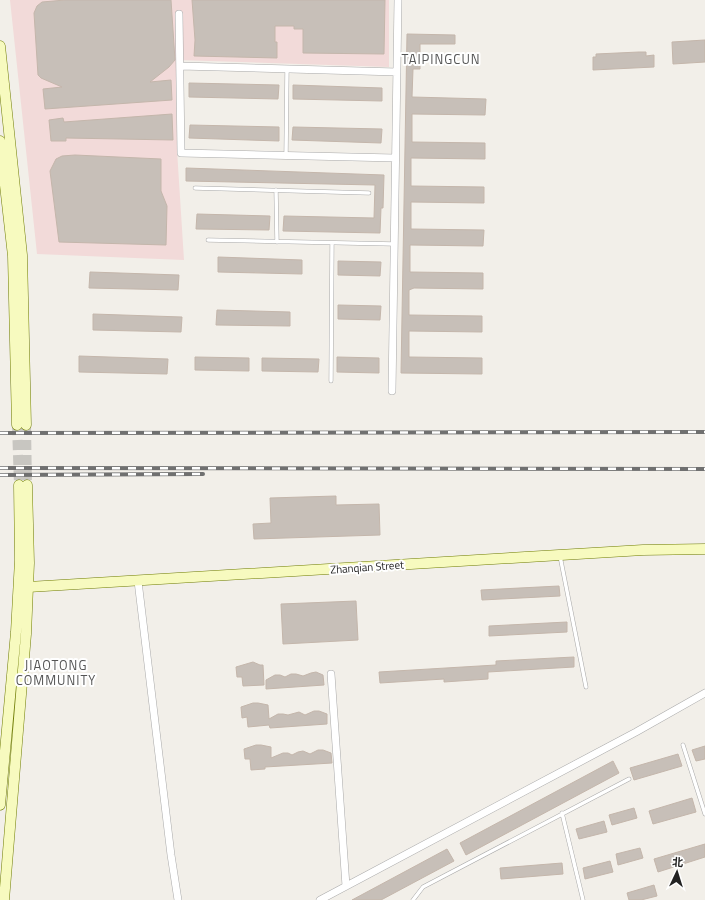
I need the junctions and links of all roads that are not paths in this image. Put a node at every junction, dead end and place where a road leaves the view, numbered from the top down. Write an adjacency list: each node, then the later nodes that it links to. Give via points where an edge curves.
1 (398, 0): 6 (street)
2 (179, 14): 4 (street)
3 (0, 46): 9 (main road, via 22,255 22,425 13,256)
4 (180, 66): 5 (street); 8 (street, via 181,153)
5 (287, 69): 6 (street); 8 (lane)
6 (397, 72): 10 (street)
7 (0, 141): 9 (main road)
8 (286, 156): 10 (street)
9 (1, 158)
10 (395, 158): 17 (street)
11 (195, 188): 12 (lane)
12 (276, 190): 13 (lane); 15 (lane)
13 (369, 193)
14 (208, 240): 15 (lane)
15 (277, 242): 16 (lane)
16 (332, 242): 17 (lane); 18 (lane)
17 (394, 244): 19 (street)
18 (331, 381)
19 (392, 391)
20 (705, 549): 21 (main road, Zhanqian Street)
21 (559, 555): 22 (main road, Zhanqian Street); 25 (lane)
22 (138, 581): 23 (main road, Zhanqian Street); 35 (street)
23 (28, 587): 28 (main road, via 30,563 23,485 16,632); 34 (main road)
24 (331, 674): 33 (street)
25 (586, 687)
26 (705, 693): 33 (street)
27 (683, 745): 32 (lane)
28 (3, 749): 30 (main road)
29 (629, 779): 31 (lane)
30 (0, 805)
31 (562, 814): 37 (lane, via 423,887); 38 (lane)
32 (705, 814)
33 (346, 886): 36 (street)
34 (4, 900)
35 (178, 900)
36 (320, 900)
37 (413, 900)
38 (583, 900)

